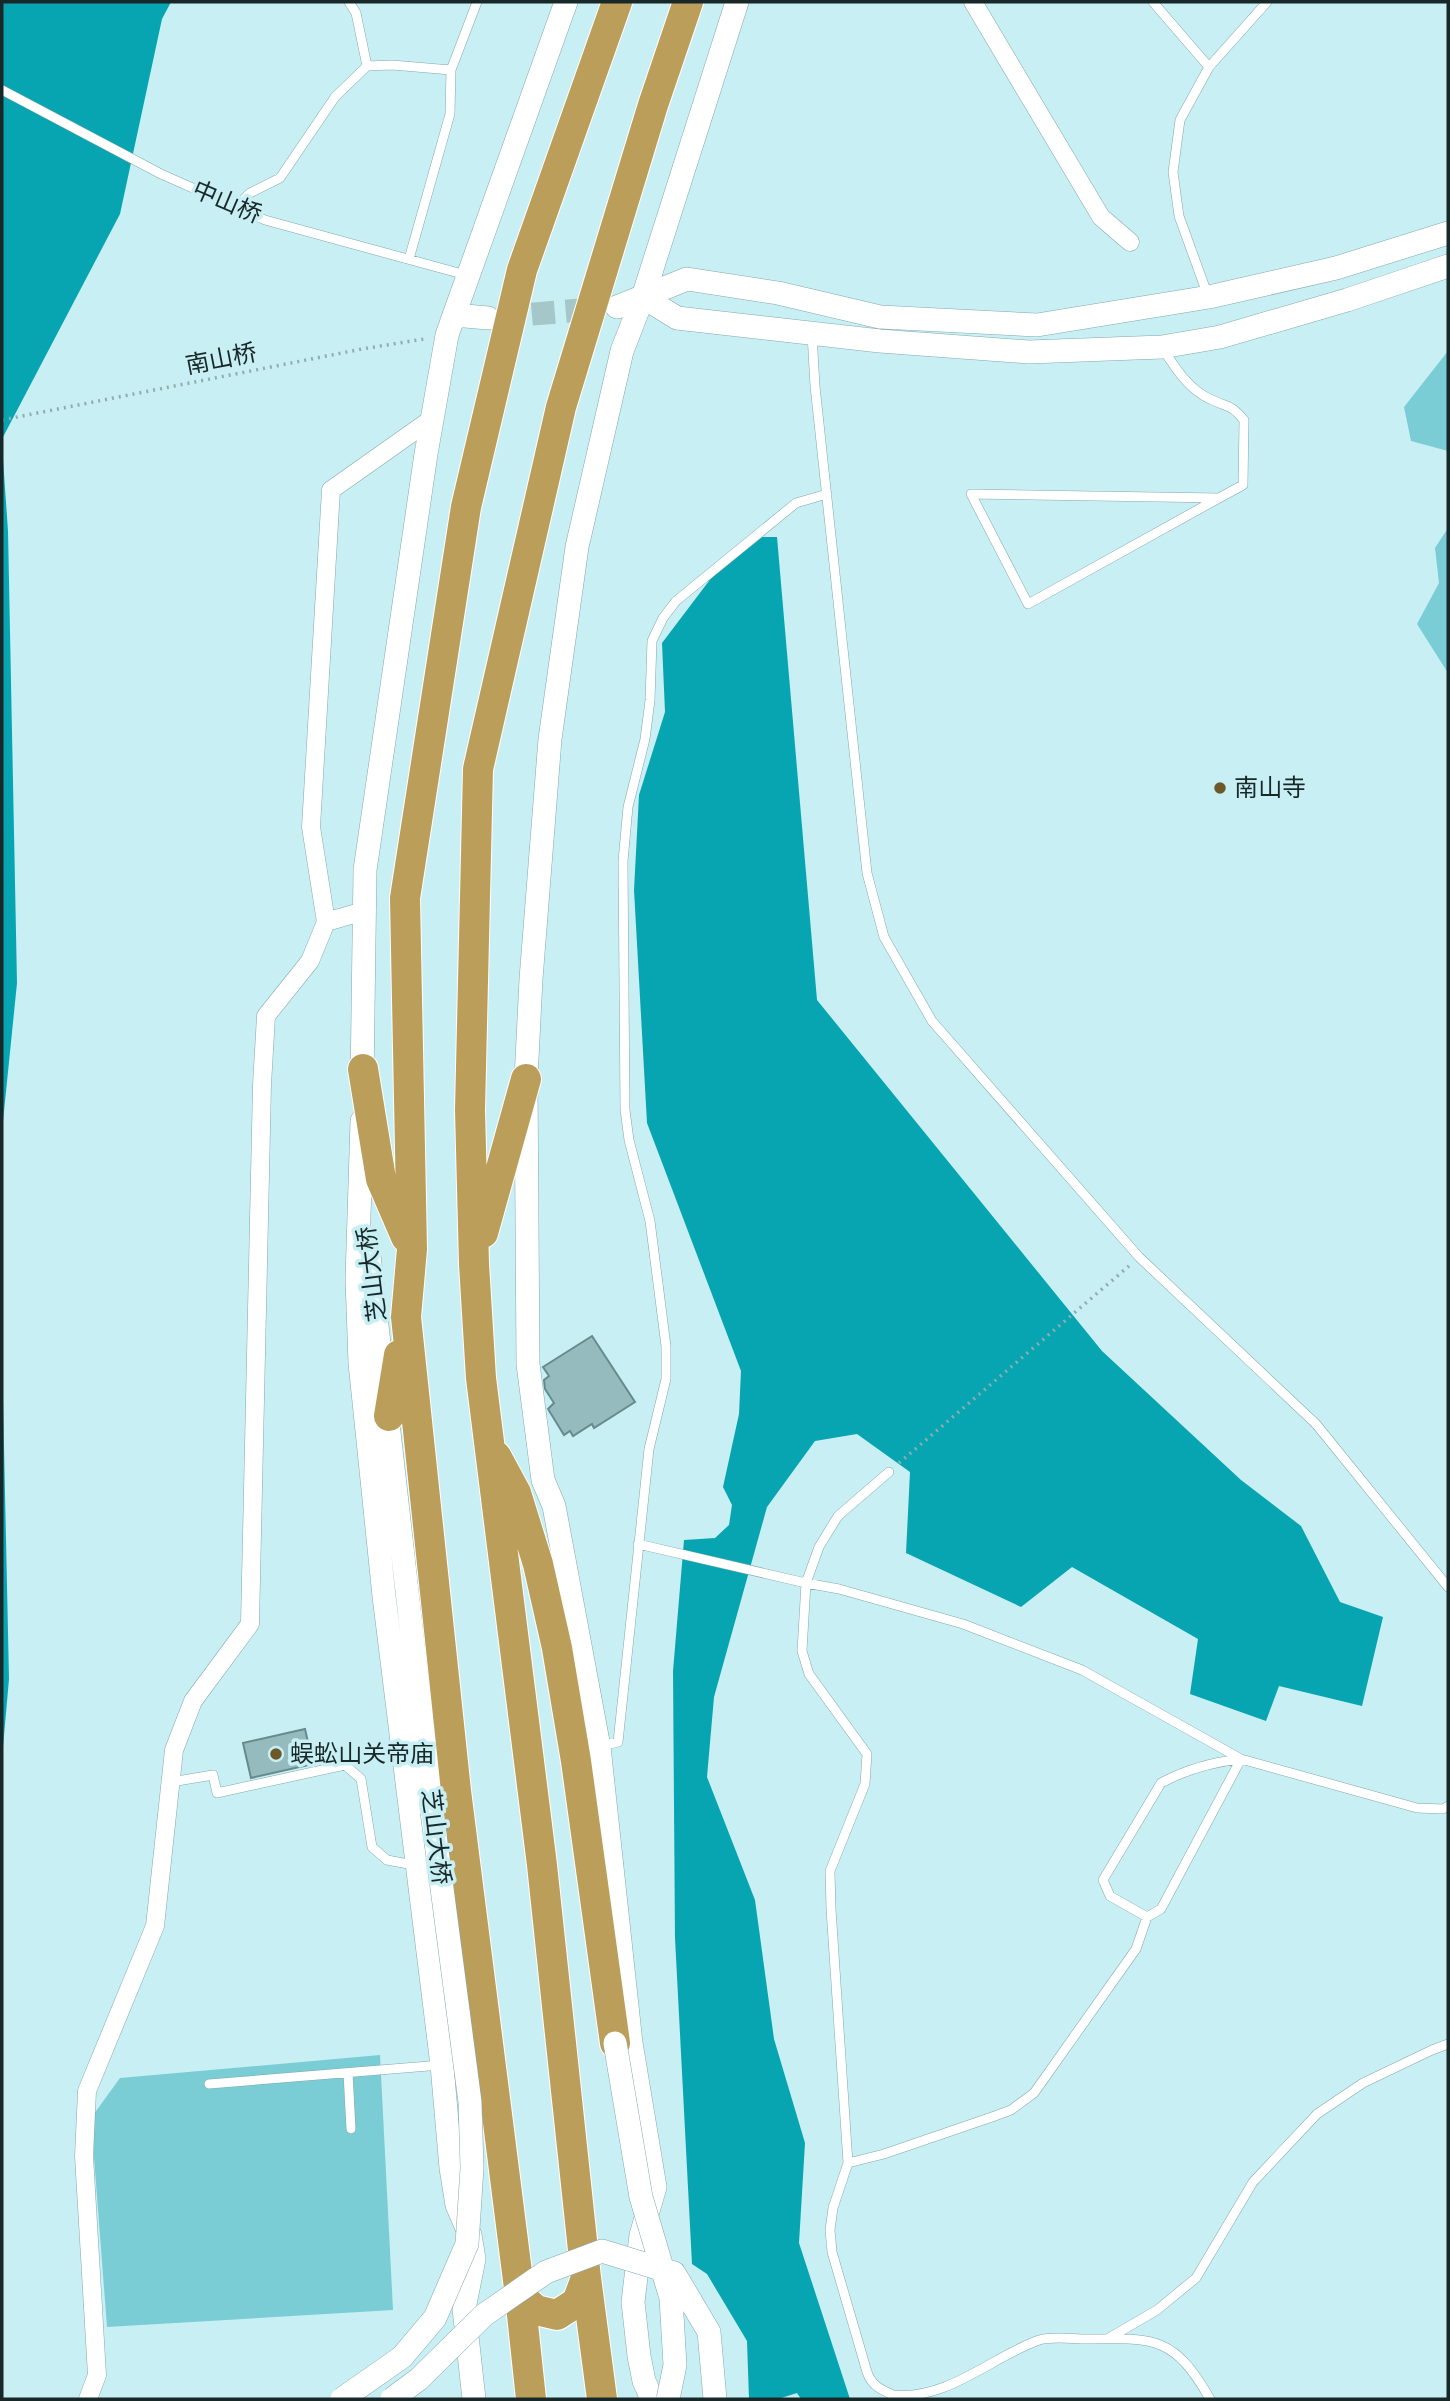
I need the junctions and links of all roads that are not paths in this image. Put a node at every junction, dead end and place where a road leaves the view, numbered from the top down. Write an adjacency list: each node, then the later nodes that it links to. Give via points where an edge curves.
1 (349, 2): 10 (lane, via 356,13)
2 (477, 2): 12 (lane)
3 (566, 2): 19 (street)
4 (617, 2): 35 (highway, via 522,270 466,506 405,898)
5 (688, 2): 36 (highway, via 561,407 478,769 470,1110)
6 (737, 2): 20 (street)
7 (973, 2): 16 (street, via 1101,217)
8 (1153, 2): 11 (lane)
9 (1267, 2): 11 (lane)
10 (367, 66): 12 (lane); 14 (lane, via 335,97 280,178 250,193)
11 (1209, 67): 21 (lane, via 1180,120 1173,172 1179,216)
12 (451, 70): 17 (lane, via 450,114)
13 (2, 90): 14 (lane, 中山桥, via 161,174)
14 (236, 207): 17 (lane, 中山桥)
15 (1448, 233): 21 (street, via 1336,268)
16 (1130, 242)
17 (409, 260): 19 (lane, 中山桥)
18 (1448, 266): 26 (street, via 1220,337)
19 (467, 275): 24 (street)
20 (643, 297): 21 (street, via 687,279 778,293 880,317 1037,325); 22 (street); 25 (street, via 677,318); 33 (street, via 622,351 578,547 550,739)
21 (1209, 297)
22 (617, 307)
23 (488, 318): 24 (street)
24 (450, 325): 27 (street)
25 (812, 332): 26 (street, via 1028,352); 28 (lane)
26 (1162, 347): 29 (lane, via 1183,379 1211,400 1232,406 1244,419 1243,485)
27 (433, 418): 30 (street, via 365,870); 31 (street, via 331,490 311,827)
28 (827, 494): 41 (lane, via 796,503 676,601 652,641 645,739 628,807 623,861 625,1110 650,1220 666,1346 666,1379 649,1449); 43 (lane, via 867,873 884,937 932,1021 1139,1257 1316,1424)
29 (1219, 498): 29 (lane, via 1028,604 971,494 985,495)
30 (364, 911): 31 (street); 32 (street)
31 (326, 922): 46 (street, via 310,961 265,1016 250,1625 193,1701 174,1750)
32 (363, 1069): 34 (street); 35 (highway, via 381,1179)
33 (526, 1079): 36 (highway); 44 (street, via 530,1376 544,1480 554,1506)
34 (361, 1186): 38 (street, 芝山大桥); 48 (street, via 360,1363)
35 (412, 1249): 37 (highway)
36 (474, 1264): 39 (highway)
37 (406, 1317): 38 (highway); 58 (highway, via 456,1791)
38 (389, 1416): 61 (street, 芝山大桥, bridge, via 432,1812 470,2102 472,2168 467,2244 435,2318 402,2357)
39 (489, 1443): 50 (highway, via 516,1493 558,1648); 57 (highway, via 542,1866)
40 (889, 1472): 42 (lane, via 838,1516 819,1547)
41 (638, 1544): 42 (lane); 44 (lane, via 618,1742)
42 (806, 1583): 45 (lane, via 839,1588 963,1624 1082,1670); 56 (lane, via 802,1651 809,1674 867,1754 865,1784 830,1871)
43 (1448, 1587)
44 (599, 1747): 66 (street, via 631,2043 655,2187 641,2235 633,2302 641,2368)
45 (1241, 1759): 47 (lane, via 1417,1808); 49 (lane, via 1161,1909); 49 (lane, via 1214,1761 1161,1783 1122,1848 1103,1880 1110,1896)
46 (171, 1782): 48 (lane, via 213,1775 217,1794 345,1765 361,1779 372,1847 387,1860); 60 (street, via 155,1926 87,2091 84,2156 97,2375)
47 (1448, 1806)
48 (418, 1866): 52 (street)
49 (1147, 1917): 56 (lane, via 1136,1949 1034,2093 1011,2110)
50 (615, 2043): 67 (street, bridge, via 641,2197 671,2298 676,2365)
51 (1448, 2044): 59 (lane, via 1363,2083 1317,2114 1253,2182 1196,2278 1157,2311)
52 (442, 2065): 53 (lane); 63 (street, via 457,2205 474,2259 464,2309)
53 (348, 2073): 54 (lane); 55 (lane)
54 (209, 2084)
55 (351, 2129)
56 (848, 2163): 59 (lane, via 833,2208 832,2252 871,2383 900,2397 923,2398 962,2386 1042,2339)
57 (586, 2278): 58 (highway, via 577,2302 557,2315 536,2310); 65 (highway)
58 (520, 2296): 64 (highway)
59 (1109, 2338): 69 (lane, via 1153,2340 1176,2353)
60 (88, 2399)
61 (342, 2399)
62 (392, 2399): 68 (street, bridge, via 495,2308 546,2272 602,2251 674,2273 709,2332)
63 (474, 2399)
64 (531, 2399)
65 (601, 2399)
66 (652, 2399)
67 (668, 2399)
68 (715, 2399)
69 (1210, 2399)

